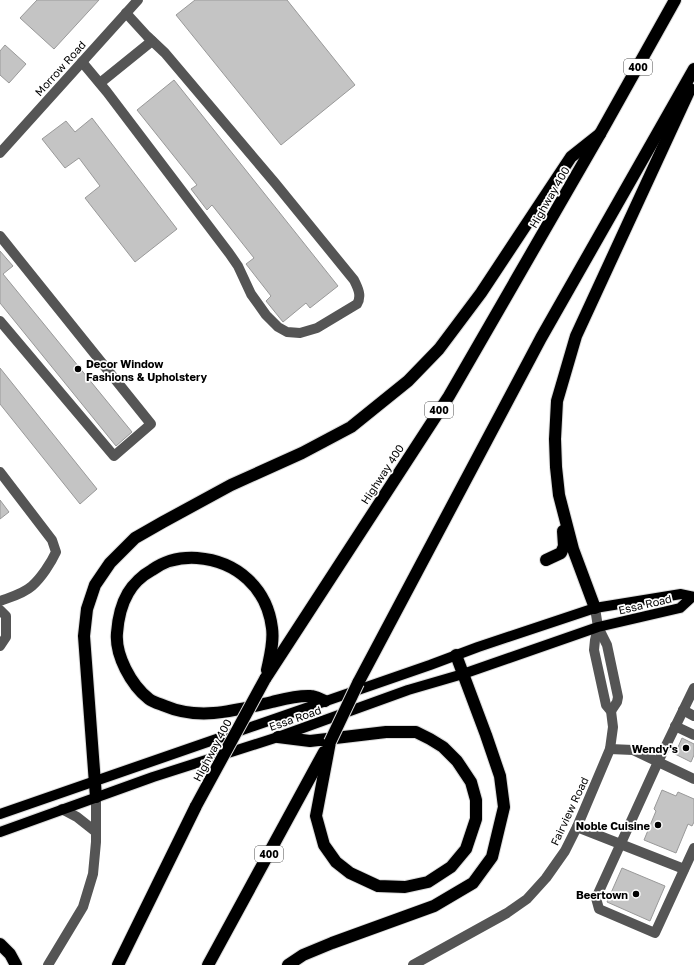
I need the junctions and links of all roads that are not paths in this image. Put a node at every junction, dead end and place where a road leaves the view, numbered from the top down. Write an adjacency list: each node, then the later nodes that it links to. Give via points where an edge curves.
1 (138, 0): 3 (street, Morrow Road)
2 (675, 0): 9 (highway, Highway 400 / 400)
3 (126, 13): 4 (street); 5 (street, Morrow Road)
4 (152, 41): 8 (street); 8 (street, via 175,64 354,280 360,300 357,304 317,328 300,333 286,332 278,327 251,294 229,253)
5 (82, 62): 8 (street); 10 (street, Morrow Road)
6 (694, 69): 32 (highway, 400, bridge, via 542,338 358,683)
7 (694, 80): 14 (highway, via 576,336 557,401 555,439)
8 (100, 83)
9 (600, 134): 24 (highway, Highway 400 / 400, via 449,396); 36 (highway, via 571,157 481,293 439,349 408,381 351,427 302,453 231,485 163,522 135,538 110,563 95,585 87,609 84,636)
10 (0, 153)
11 (0, 236): 12 (street, via 151,424 114,456)
12 (0, 322)
13 (0, 472): 17 (street, via 52,540 56,552 52,562 32,586)
14 (559, 495): 15 (highway, via 557,510 564,534 564,546 561,553); 18 (highway, via 574,549)
15 (546, 560)
16 (693, 597): 18 (main road, Essa Road, via 681,594); 20 (main road, Essa Road, via 680,608)
17 (0, 601)
18 (595, 608): 20 (street); 22 (main road, Essa Road)
19 (0, 610): 21 (street, via 6,616 6,637)
20 (598, 627): 23 (main road, Essa Road); 33 (street, Fairview Road, via 594,650 606,705 611,711 613,727)
21 (0, 646)
22 (456, 656): 23 (highway); 26 (main road, Essa Road)
23 (463, 674): 31 (main road, Essa Road, via 408,690); 51 (highway, via 500,776 504,807 492,857 472,883 434,906 332,943 303,955)
24 (265, 679): 26 (highway, via 273,629 269,611 260,592 231,566 212,559 173,559 144,575 128,592 118,617 116,642 131,680 149,699 178,711 211,714 298,696 312,696); 49 (highway, Highway 400 / 400, bridge, via 196,806)
25 (694, 688): 27 (street)
26 (325, 701): 36 (main road, Essa Road)
27 (683, 710): 28 (street); 29 (street)
28 (694, 716)
29 (675, 726): 30 (street); 34 (street)
30 (694, 735)
31 (278, 736): 32 (highway, via 310,741 386,732 416,732 443,746 471,782 476,800 476,819 466,849 451,867 428,882 405,887 378,886 350,873 336,862 324,846 316,816); 37 (main road, Essa Road)
32 (330, 742): 50 (highway, 400)
33 (610, 749): 34 (street, via 633,750); 40 (street, Fairview Road)
34 (658, 762): 35 (street); 43 (street)
35 (694, 779)
36 (95, 782): 37 (highway); 39 (main road, Essa Road)
37 (96, 797): 38 (main road, Essa Road); 42 (street)
38 (62, 809): 41 (main road, Essa Road); 42 (street)
39 (0, 814)
40 (577, 827): 43 (street); 52 (street, Fairview Road, via 565,851 527,899 507,913)
41 (0, 832)
42 (96, 832): 48 (street, via 93,874 83,908)
43 (620, 843): 45 (street); 45 (street, via 596,898 599,909 648,930 655,932)
44 (694, 848): 45 (street)
45 (684, 870)
46 (0, 944): 47 (highway)
47 (16, 965)
48 (48, 965)
49 (118, 965)
50 (208, 965)
51 (288, 965)
52 (413, 965)

